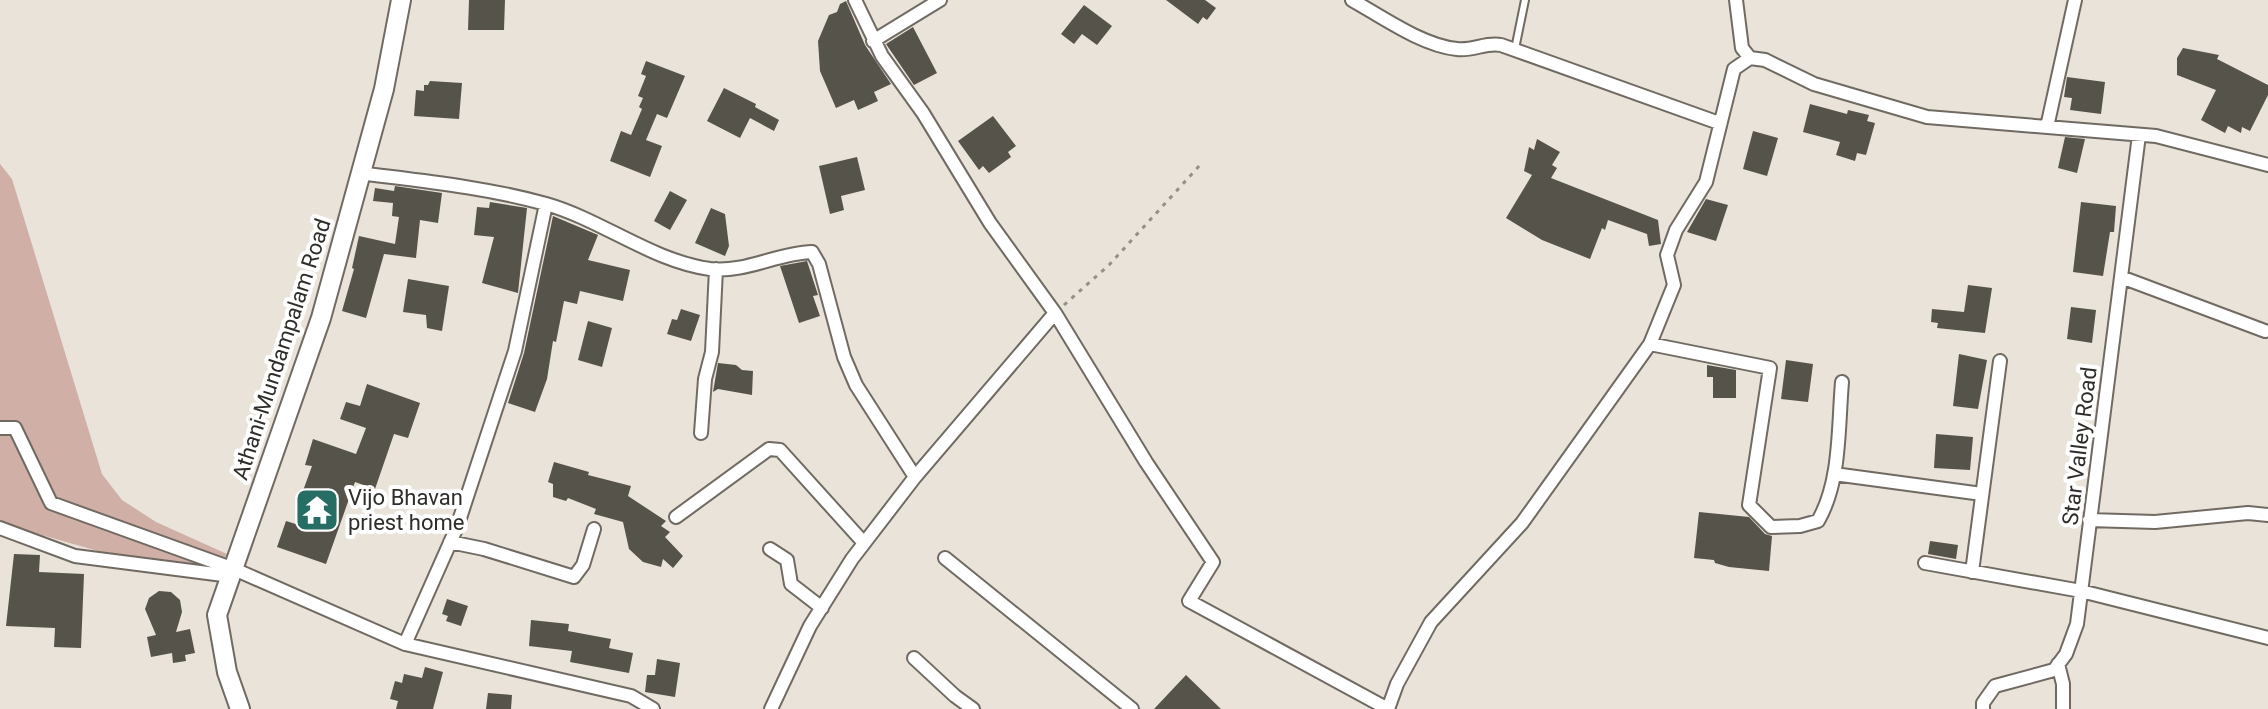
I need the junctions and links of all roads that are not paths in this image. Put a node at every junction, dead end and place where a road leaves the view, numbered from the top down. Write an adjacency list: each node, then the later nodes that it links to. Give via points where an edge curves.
1 (401, 0): 15 (street, Athani-Mundampalam Road, via 384,89)
2 (855, 0): 8 (street)
3 (940, 0): 8 (street)
4 (1352, 0): 9 (street, via 1443,46 1459,50 1490,43)
5 (1525, 0): 9 (lane)
6 (1736, 0): 10 (street, via 1742,48)
7 (2075, 0): 12 (street)
8 (873, 41): 19 (street)
9 (1515, 49): 11 (street)
10 (1750, 58): 11 (street, via 1734,69); 12 (street, via 1814,84 1927,117)
11 (1719, 123): 21 (street, via 1706,182 1667,255 1674,285)
12 (2047, 127): 13 (street)
13 (2139, 135): 14 (street); 18 (street, Star Valley Road)
14 (2268, 165)
15 (359, 173): 16 (street); 39 (street, Athani-Mundampalam Road, via 321,318)
16 (546, 204): 17 (street, via 669,258); 34 (street, via 515,351)
17 (716, 269): 25 (street); 27 (street, via 812,252 856,385)
18 (2121, 277): 20 (street); 31 (street, Star Valley Road)
19 (1055, 313): 27 (street); 54 (street, via 1213,562 1189,601)
20 (2265, 331)
21 (1650, 344): 26 (street, via 1770,368 1749,505 1771,527 1818,521); 54 (street, via 1522,523 1431,622)
22 (2000, 361): 28 (street)
23 (1842, 382): 26 (street)
24 (0, 428): 39 (street, via 15,428 51,503)
25 (701, 433)
26 (1834, 474): 28 (street)
27 (915, 477): 35 (street)
28 (1982, 494): 40 (street)
29 (2268, 515): 31 (street)
30 (676, 517): 35 (street, via 769,449 780,450)
31 (2089, 520): 41 (street, Star Valley Road)
32 (0, 528): 39 (street, via 75,556)
33 (594, 529): 34 (street, via 574,577)
34 (450, 542): 44 (street)
35 (864, 543): 42 (street)
36 (770, 549): 42 (street, via 787,560 791,584)
37 (945, 558): 48 (street)
38 (1925, 563): 40 (street)
39 (232, 572): 44 (street); 49 (street, Athani-Mundampalam Road, via 217,615)
40 (1972, 572): 41 (street)
41 (2081, 591): 43 (street); 46 (street, Star Valley Road, via 2077,624)
42 (822, 608): 47 (street)
43 (2268, 638)
44 (405, 644): 50 (street, via 631,696)
45 (914, 658): 52 (street)
46 (2058, 664): 55 (street, via 2054,670 1995,686); 56 (street)
47 (773, 705): 51 (street)
48 (1116, 705): 53 (street)
49 (240, 709)
50 (653, 709)
51 (787, 709)
52 (973, 709)
53 (1132, 709)
54 (1388, 709)
55 (1983, 709)
56 (2063, 709)

